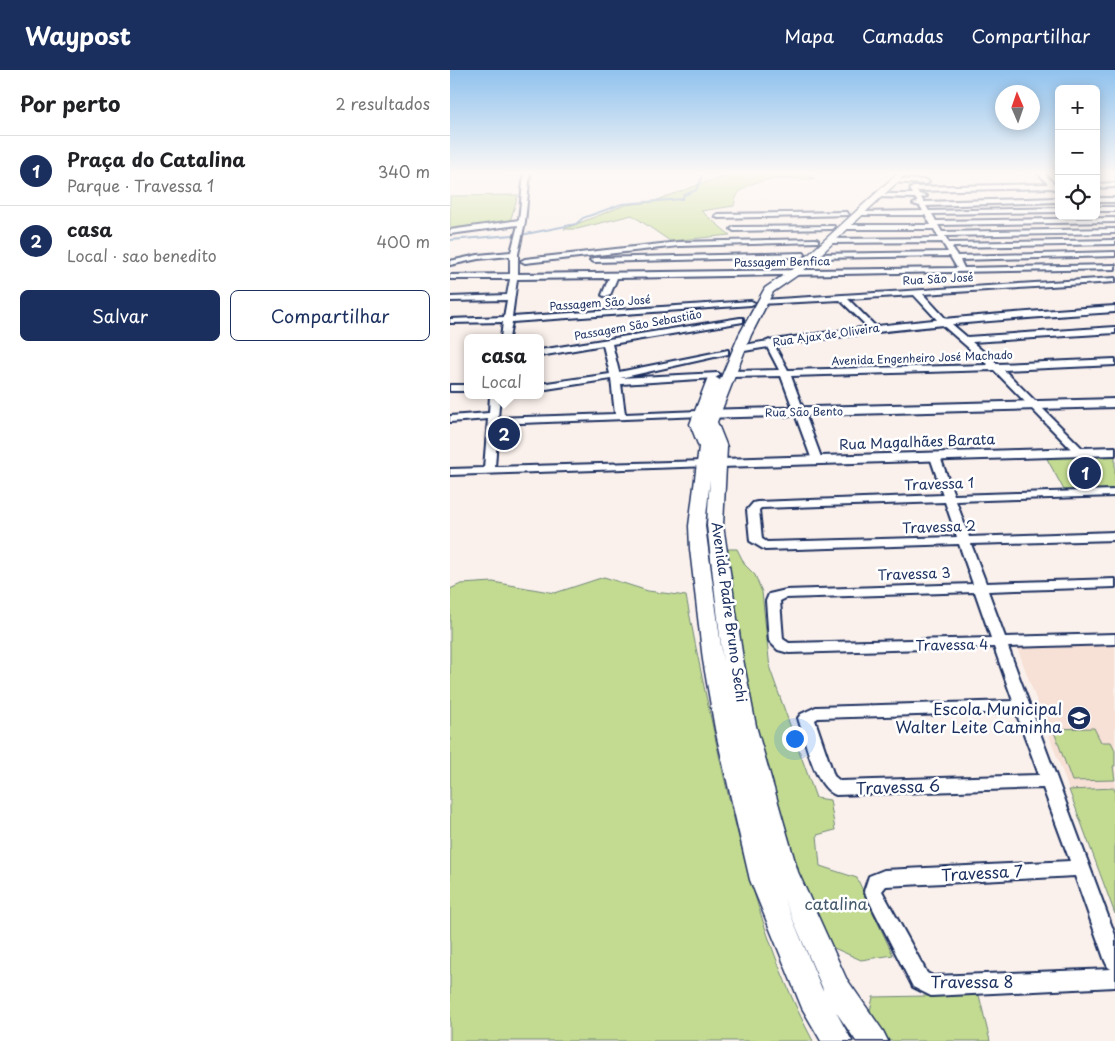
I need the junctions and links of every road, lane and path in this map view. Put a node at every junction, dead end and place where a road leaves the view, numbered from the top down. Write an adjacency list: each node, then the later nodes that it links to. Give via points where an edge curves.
1 (522, 218): 9 (street)
2 (846, 218): 11 (main road)
3 (850, 218): 12 (main road)
4 (931, 218): 10 (street)
5 (1055, 219): 10 (street)
6 (1100, 219): 8 (street)
7 (1087, 220): 14 (street)
8 (1115, 220)
9 (522, 222): 16 (street); 27 (street)
10 (935, 225): 12 (street); 17 (street)
11 (832, 227): 13 (street); 18 (main road)
12 (845, 227): 19 (main road)
13 (734, 229)
14 (1098, 231): 15 (street); 17 (street); 20 (street)
15 (1115, 231)
16 (450, 232)
17 (944, 240): 19 (street); 20 (street); 26 (street)
18 (816, 241): 21 (street); 24 (main road)
19 (828, 241): 25 (main road)
20 (1112, 242): 22 (street)
21 (652, 246): 28 (street); 29 (street)
22 (1115, 248)
23 (1115, 254): 26 (street)
24 (800, 255): 28 (street); 34 (main road)
25 (814, 256): 26 (street); 33 (main road)
26 (952, 256): 32 (street)
27 (514, 258): 29 (street); 30 (street, via 478,257); 37 (street)
28 (650, 259): 29 (street); 36 (street)
29 (525, 261)
30 (450, 263)
31 (1113, 268): 32 (street, Passagem Benfica)
32 (962, 270): 33 (street, Passagem Benfica)
33 (794, 273): 34 (street, Passagem Benfica); 45 (main road, via 776,283)
34 (780, 274): 36 (street, Passagem Benfica); 45 (main road, via 760,288)
35 (614, 275): 36 (street, Passagem Benfica); 37 (street, Passagem Benfica); 41 (street)
36 (648, 275)
37 (514, 276): 38 (street, Passagem Benfica); 42 (street)
38 (450, 277)
39 (1115, 280): 40 (street, Rua São José)
40 (916, 292): 43 (street, Rua São José); 50 (street)
41 (606, 294)
42 (511, 297): 44 (street); 47 (street)
43 (842, 297): 45 (street, Rua São José); 51 (street)
44 (450, 299)
45 (756, 303): 47 (street, Passagem São José); 48 (main road); 57 (main road)
46 (1115, 309): 50 (street, Rua Ajax de Oliveira)
47 (509, 320): 49 (street, Passagem São José); 53 (street)
48 (740, 320): 55 (street, Passagem São Sebastião); 57 (main road)
49 (450, 321)
50 (943, 321): 51 (street, Rua Ajax de Oliveira); 54 (street)
51 (872, 328): 56 (street, Rua Ajax de Oliveira)
52 (1115, 330): 54 (street)
53 (506, 334)
54 (964, 340): 60 (street)
55 (607, 343): 58 (street, Passagem São Sebastião); 63 (street)
56 (769, 343): 57 (street, Rua Ajax de Oliveira); 61 (street)
57 (731, 345): 62 (main road); 63 (street, Rua Ajax de Oliveira)
58 (544, 352)
59 (1115, 362): 60 (street, Avenida Engenheiro José Machado)
60 (997, 368): 61 (street, Avenida Engenheiro José Machado); 69 (street)
61 (785, 373): 62 (street, Avenida Engenheiro José Machado); 70 (street)
62 (722, 374): 63 (street, Avenida Engenheiro José Machado); 71 (main road)
63 (615, 379): 64 (street, Rua Ajax de Oliveira); 72 (street)
64 (544, 387)
65 (450, 388): 66 (street)
66 (464, 388)
67 (495, 399): 74 (street)
68 (1115, 403): 69 (street, Rua São Bento)
69 (1035, 405): 70 (street, Rua São Bento); 75 (street)
70 (798, 412): 71 (street, Rua São Bento); 78 (street)
71 (706, 414): 72 (street, Rua São Bento); 79 (main road, Avenida Padre Bruno Sechi, via 719,440)
72 (620, 417): 74 (street, Rua São Bento)
73 (450, 419): 74 (street, Rua São Bento)
74 (494, 419): 80 (street)
75 (1080, 452): 76 (street, Rua Magalhães Barata); 77 (street, Rua Magalhães Barata)
76 (1115, 452)
77 (936, 457): 78 (street, Rua Magalhães Barata); 83 (street)
78 (817, 460): 79 (street, Rua Magalhães Barata)
79 (713, 463): 80 (street); 98 (main road, Avenida Padre Bruno Sechi, via 697,526 713,660 726,729 763,880 812,998); 99 (main road, Avenida Padre Bruno Sechi, via 715,525 733,659 745,726 784,872 836,987)
80 (489, 471): 81 (street)
81 (450, 472)
82 (1115, 493): 83 (street, Travessa 1)
83 (948, 498): 85 (street); 86 (street, Travessa 1, via 754,506 756,541)
84 (1115, 536): 85 (street, Travessa 2)
85 (963, 541): 86 (street, Travessa 2); 88 (street)
86 (765, 546)
87 (1115, 583): 88 (street, Travessa 3)
88 (980, 588): 90 (street); 91 (street, Travessa 3, via 779,595 772,601 776,641)
89 (1115, 639): 90 (street, Travessa 4)
90 (1000, 644): 91 (street, Travessa 4); 92 (street)
91 (788, 648)
92 (1022, 706): 93 (street); 93 (street, Travessa 6, via 816,713 806,718 828,779 836,788)
93 (1049, 781): 94 (street)
94 (1080, 868): 95 (street, Travessa 7); 96 (street)
95 (884, 878): 97 (street, Travessa 8, via 875,882 873,891 924,984)
96 (1115, 961)
97 (1115, 978)
98 (837, 1041)
99 (873, 1041)

